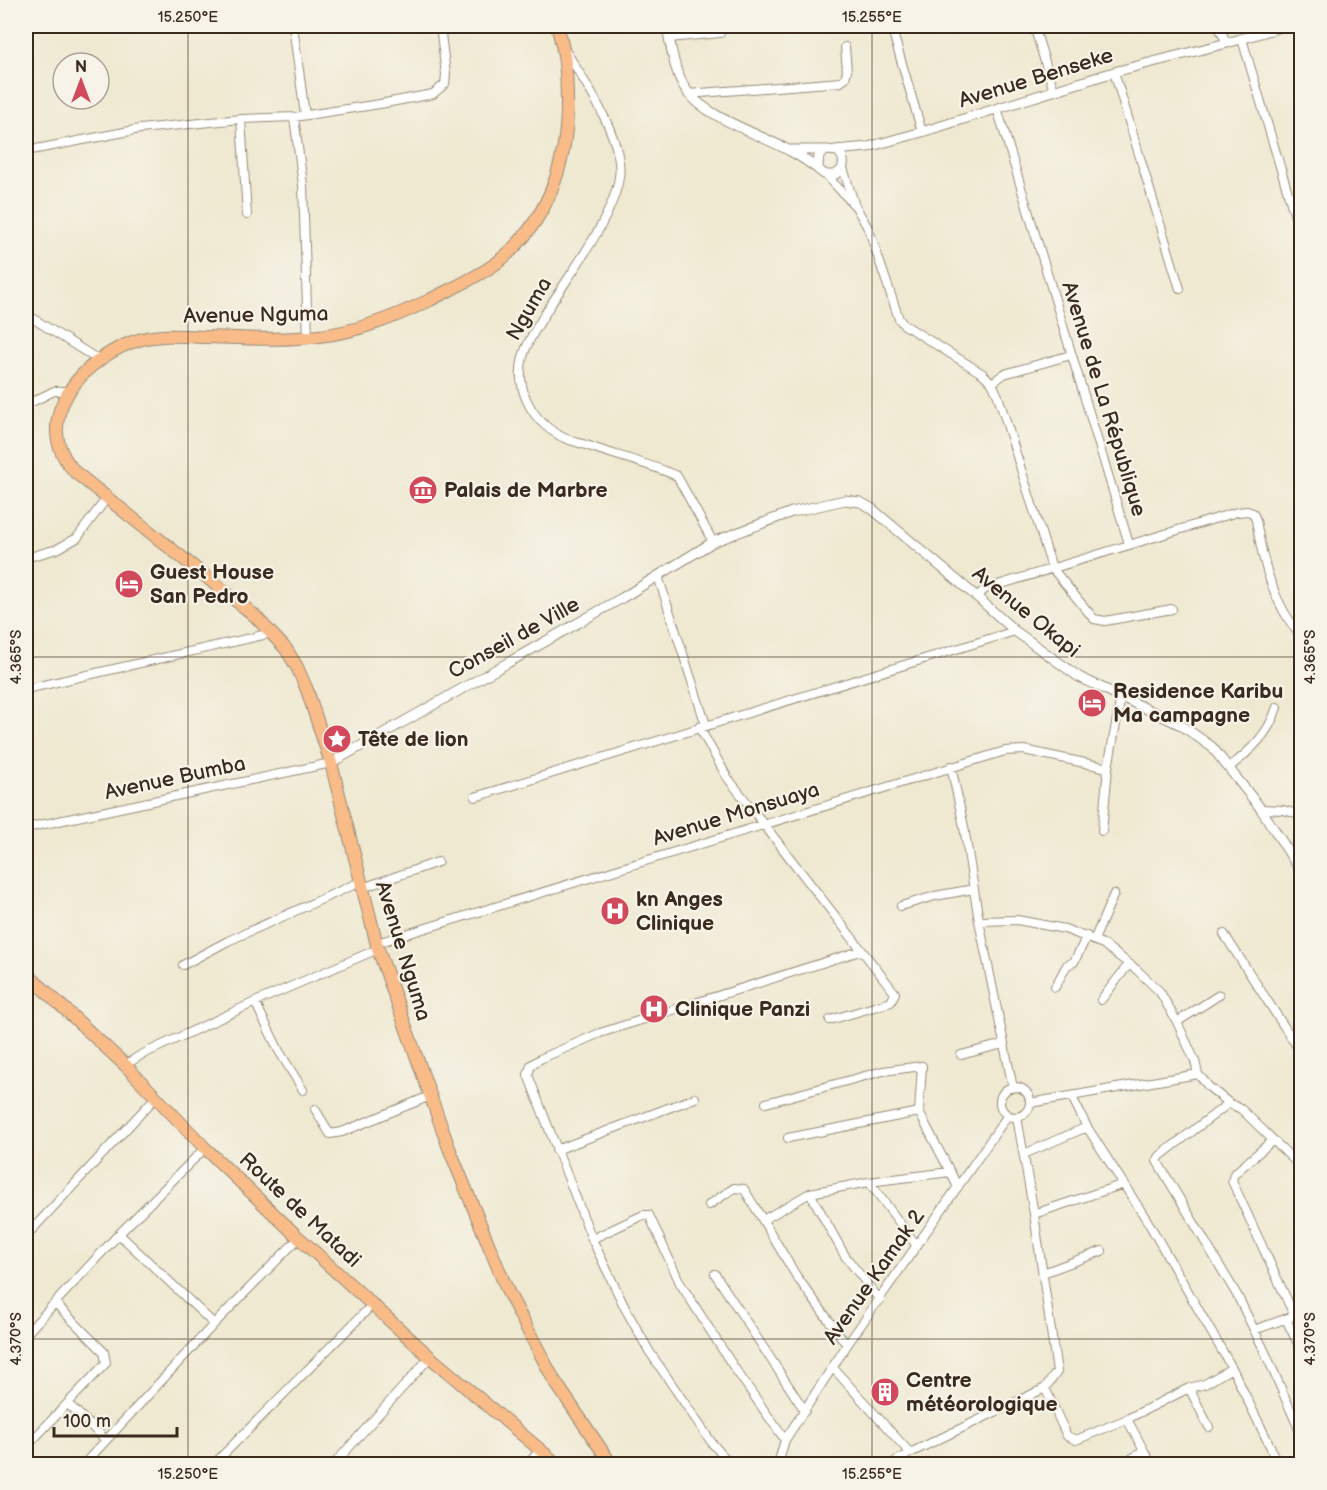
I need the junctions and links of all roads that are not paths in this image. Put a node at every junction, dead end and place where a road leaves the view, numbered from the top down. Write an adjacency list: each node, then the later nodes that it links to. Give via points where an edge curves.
1 (293, 26): 21 (street)
2 (440, 26): 21 (street, via 446,74 445,84 434,94)
3 (557, 26): 16 (main road, Avenue Nguma)
4 (667, 26): 12 (street)
5 (818, 26): 6 (street)
6 (834, 26)
7 (891, 26): 24 (street)
8 (1034, 26): 18 (street)
9 (1218, 26): 14 (street)
10 (1284, 26): 13 (street, Avenue Benseke)
11 (720, 33): 12 (street)
12 (669, 38): 19 (street, via 678,74)
13 (1242, 39): 14 (street, Avenue Benseke); 34 (street)
14 (1227, 43): 17 (street, Avenue Benseke)
15 (845, 47): 19 (street, via 847,71 841,82)
16 (565, 48): 37 (main road, Avenue Nguma, via 565,148 546,204 518,243 471,278 398,315 352,330); 44 (street, Nguma, via 597,102 618,158 620,176 603,221 523,356 525,399 540,421 558,435 676,476)
17 (1114, 72): 18 (street, Avenue Benseke); 35 (street)
18 (1054, 91): 20 (street, Avenue Benseke)
19 (688, 94): 26 (street, via 708,109)
20 (998, 108): 24 (street, Avenue Benseke); 38 (street, Avenue de La République)
21 (305, 115): 22 (street)
22 (294, 117): 23 (street); 37 (street, via 303,185)
23 (241, 119): 28 (street, via 140,129); 33 (street)
24 (922, 132): 25 (street, Avenue Benseke)
25 (868, 147): 27 (street); 29 (street)
26 (789, 150): 27 (street); 30 (street)
27 (830, 150): 29 (street, via 841,154); 30 (street, via 819,155)
28 (26, 151)
29 (844, 164): 31 (street, via 833,176); 32 (street)
30 (818, 167): 31 (street)
31 (827, 176): 32 (street)
32 (856, 207): 40 (street, via 874,240 899,319)
33 (247, 214)
34 (1302, 240)
35 (1180, 289)
36 (26, 314): 39 (street)
37 (308, 338): 39 (main road, Avenue Nguma, via 158,337 121,348)
38 (1071, 355): 40 (street, via 1004,374); 45 (street, Avenue de La République)
39 (100, 361): 41 (main road, Avenue Nguma, via 79,377)
40 (992, 383): 47 (street)
41 (69, 391): 42 (street, via 54,391); 43 (main road, Avenue Nguma, via 58,412 59,449 67,464)
42 (34, 401)
43 (106, 499): 46 (street, via 67,545); 52 (main road, Avenue Nguma, via 255,615)
44 (713, 542): 48 (street, Conseil de Ville); 49 (street, Avenue Okapi, via 792,512 845,500 860,502)
45 (1129, 544): 47 (street, Avenue de La République); 53 (street, via 1237,512 1253,513 1269,580 1286,618)
46 (26, 558)
47 (1052, 568): 49 (street, Avenue de La République, via 986,589); 50 (street, via 1094,620)
48 (658, 576): 57 (street); 58 (street, Conseil de Ville)
49 (977, 597): 51 (street, Avenue Okapi)
50 (1172, 609)
51 (1015, 631): 55 (street, Avenue Okapi, via 1079,677); 57 (street)
52 (272, 633): 54 (street); 58 (main road, Avenue Nguma, via 297,666)
53 (1302, 638)
54 (26, 689)
55 (1121, 696): 60 (street, Avenue Okapi, via 1181,725 1212,747); 61 (street)
56 (1277, 707): 60 (street, via 1267,732)
57 (702, 726): 62 (street); 65 (street, via 727,777)
58 (331, 763): 66 (street, Avenue Bumba); 70 (main road, Avenue Nguma)
59 (951, 766): 61 (street, Avenue Monsuaya, via 1015,749); 65 (street, Avenue Monsuaya); 71 (street)
60 (1230, 767): 63 (street, Avenue Okapi)
61 (1108, 768): 67 (street)
62 (475, 797)
63 (1261, 809): 64 (street); 69 (street, Avenue Okapi)
64 (1302, 815)
65 (763, 825): 77 (street, Avenue Monsuaya); 78 (street)
66 (26, 828)
67 (1102, 831)
68 (438, 862): 70 (street)
69 (1302, 873)
70 (361, 885): 77 (main road, Avenue Nguma); 80 (street, via 228,941)
71 (974, 889): 73 (street); 74 (street)
72 (1114, 894): 76 (street)
73 (901, 906)
74 (979, 921): 76 (street, via 1017,920); 88 (street)
75 (1224, 934): 89 (street)
76 (1090, 938): 79 (street); 82 (street, via 1074,962 1067,965)
77 (377, 946): 85 (street, Avenue Monsuaya); 95 (main road, Avenue Nguma)
78 (861, 951): 86 (street, via 895,993 894,998); 110 (street, via 600,1033 540,1059 531,1065 528,1075)
79 (1129, 964): 84 (street); 87 (street, via 1160,992)
80 (183, 965)
81 (26, 973): 91 (main road, Route de Matadi)
82 (1055, 987)
83 (1219, 995): 87 (street)
84 (1101, 1000)
85 (255, 1002): 91 (street, Avenue Monsuaya); 94 (street)
86 (830, 1020)
87 (1177, 1022): 92 (street)
88 (1003, 1044): 90 (street); 93 (street)
89 (1302, 1054)
90 (961, 1055)
91 (125, 1065): 97 (main road, Route de Matadi)
92 (1198, 1074): 96 (street); 101 (street)
93 (1013, 1088): 100 (street, via 1027,1093); 104 (street, via 1001,1099)
94 (303, 1090)
95 (430, 1096): 102 (street, via 330,1134); 160 (main road, Avenue Nguma, via 508,1292 554,1380)
96 (1072, 1096): 100 (street); 106 (street)
97 (156, 1097): 109 (main road, Route de Matadi); 122 (street)
98 (695, 1098): 110 (street)
99 (766, 1103): 103 (street, via 884,1071 922,1066)
100 (1030, 1103): 105 (street, via 1028,1111)
101 (1229, 1103): 108 (street, via 1241,1108); 134 (street, via 1157,1161)
102 (315, 1110)
103 (920, 1112): 107 (street); 113 (street)
104 (1008, 1115): 105 (street); 116 (street, Avenue Kamak 2)
105 (1017, 1117): 111 (street)
106 (1087, 1127): 111 (street); 115 (street)
107 (788, 1138)
108 (1273, 1140): 112 (street); 132 (street, via 1234,1174 1232,1181)
109 (205, 1148): 121 (street); 123 (main road, Route de Matadi)
110 (556, 1150): 124 (street)
111 (1024, 1154): 119 (street)
112 (1302, 1164)
113 (950, 1172): 114 (street); 116 (street)
114 (869, 1182): 117 (street); 125 (street)
115 (1124, 1184): 119 (street); 139 (street)
116 (958, 1186): 125 (street, Avenue Kamak 2)
117 (810, 1194): 120 (street); 129 (street, via 845,1256)
118 (709, 1205): 120 (street, via 740,1187)
119 (1034, 1214): 127 (street)
120 (763, 1220): 136 (street, via 797,1277)
121 (119, 1234): 130 (street); 133 (street)
122 (26, 1236)
123 (299, 1238): 131 (main road, Route de Matadi); 133 (street)
124 (592, 1239): 149 (street, via 649,1215 680,1283); 161 (street, via 649,1351)
125 (917, 1246): 129 (street, Avenue Kamak 2)
126 (1102, 1251): 127 (street)
127 (1043, 1273): 141 (street, via 1057,1364 1057,1372)
128 (715, 1274): 144 (street)
129 (880, 1300): 136 (street, Avenue Kamak 2)
130 (55, 1303): 135 (street); 143 (street, via 106,1358 101,1370)
131 (372, 1305): 138 (main road, Route de Matadi); 156 (street)
132 (1294, 1316): 134 (street); 137 (street)
133 (214, 1324): 148 (street)
134 (1254, 1330): 147 (street)
135 (26, 1334)
136 (848, 1345): 140 (street, Avenue Kamak 2)
137 (1302, 1352)
138 (430, 1357): 151 (main road, Route de Matadi); 157 (street)
139 (1232, 1368): 142 (street); 167 (street)
140 (834, 1369): 144 (street, Avenue Kamak 2); 153 (street)
141 (1045, 1388): 145 (street, via 1067,1436 1076,1440); 153 (street)
142 (1190, 1388): 145 (street); 146 (street)
143 (68, 1404): 148 (street); 150 (street)
144 (805, 1411): 149 (street, Avenue Kamak 2)
145 (1127, 1419): 152 (street)
146 (1209, 1427)
147 (1302, 1436)
148 (106, 1440): 155 (street)
149 (785, 1440): 162 (street, Avenue Kamak 2)
150 (26, 1447)
151 (539, 1451): 158 (street); 159 (main road, Route de Matadi)
152 (1144, 1451): 165 (street); 166 (street)
153 (910, 1453): 154 (street)
154 (903, 1458): 163 (street); 164 (street)
155 (84, 1464)
156 (214, 1464)
157 (334, 1464)
158 (528, 1464)
159 (557, 1464)
160 (611, 1464)
161 (730, 1464)
162 (778, 1464)
163 (891, 1464)
164 (910, 1464)
165 (1123, 1464)
166 (1151, 1464)
167 (1276, 1464)

